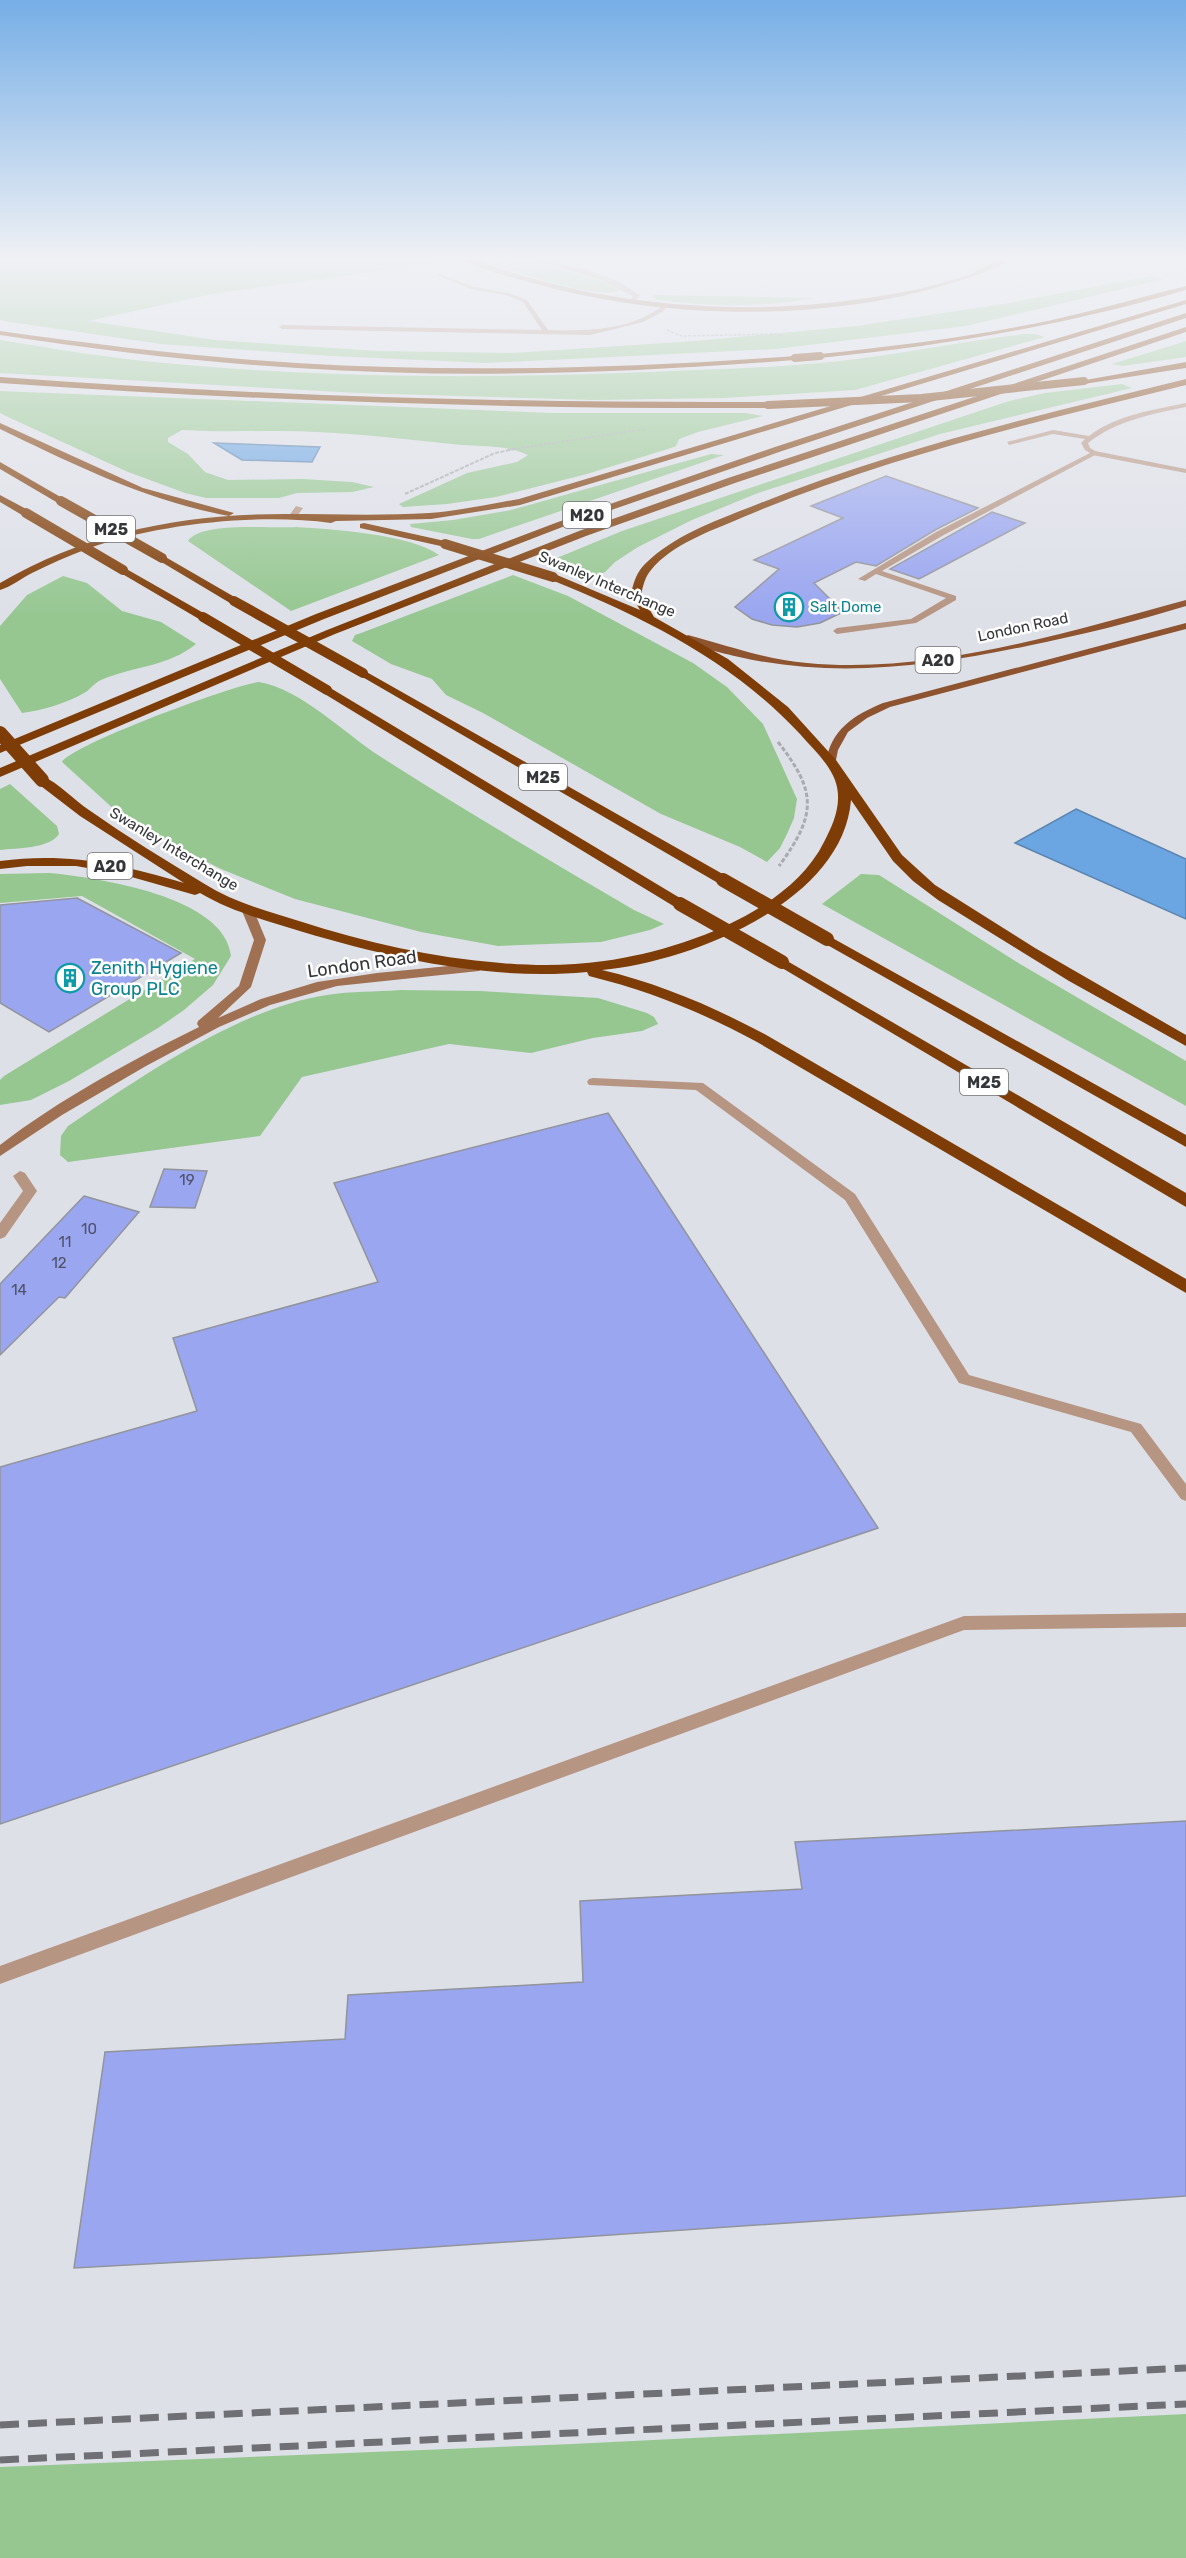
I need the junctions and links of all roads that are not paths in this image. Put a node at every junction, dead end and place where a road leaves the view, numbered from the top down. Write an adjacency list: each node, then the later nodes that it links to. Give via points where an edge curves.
1 (935, 377): 16 (highway, M20, via 520,502 431,516)
2 (994, 377): 26 (highway, M20, via 620,503 409,581)
3 (1043, 377): 28 (highway, M20, via 655,508 414,598)
4 (1107, 377): 5 (highway, bridge, via 921,398 768,405 607,406 231,394)
5 (0, 380)
6 (1186, 382): 21 (highway, via 905,453 792,492 720,523 664,553 647,567 636,595)
7 (1186, 405): 9 (lane, via 1130,417)
8 (0, 426): 15 (highway, M25, via 159,498 190,507)
9 (1091, 438): 10 (lane, via 1053,432); 11 (lane, via 1084,443)
10 (1009, 443)
11 (1095, 453): 13 (street); 17 (lane)
12 (0, 465): 38 (highway, M25, bridge)
13 (1186, 471)
14 (0, 498): 41 (highway, M25, bridge)
15 (267, 517): 16 (highway, Swanley Interchange, via 296,512); 19 (highway, Swanley Interchange, via 173,525 91,543 39,564)
16 (320, 518): 21 (highway, Swanley Interchange, bridge, via 445,544 553,577)
17 (875, 571): 18 (lane); 23 (lane, via 953,598 913,621)
18 (862, 579)
19 (0, 587)
20 (1186, 603): 24 (main road, London Road / A20, via 1042,641 962,657 864,668 831,669 769,662)
21 (649, 616): 24 (highway, Swanley Interchange)
22 (1186, 627): 27 (main road, A20, via 959,684 877,709 844,730 833,747)
23 (837, 631)
24 (688, 638): 27 (highway, Swanley Interchange, via 730,665 783,708)
25 (0, 733): 31 (highway, Swanley Interchange, bridge, via 42,780 96,822)
26 (0, 749)
27 (831, 763): 29 (highway, Swanley Interchange)
28 (0, 773)
29 (842, 780): 34 (highway, Swanley Interchange, via 843,811 832,846 817,867 776,902 721,932 660,954 609,966); 36 (highway, via 859,799 889,849 947,901)
30 (0, 865): 31 (highway, A20, via 56,860 96,863)
31 (217, 897): 32 (highway, Swanley Interchange)
32 (248, 910): 33 (highway, Swanley Interchange, via 349,942); 35 (street, London Road, via 260,940 245,987)
33 (479, 967): 34 (highway, Swanley Interchange); 35 (street, London Road, via 318,986 290,993)
34 (572, 969): 43 (highway, via 646,985 730,1022)
35 (186, 1037): 39 (street, London Road, via 85,1095)
36 (1186, 1041)
37 (593, 1082): 44 (lane, via 699,1086 850,1197 964,1379 1136,1428)
38 (1186, 1142)
39 (0, 1152)
40 (20, 1176): 42 (street, via 30,1191)
41 (1186, 1201)
42 (0, 1234)
43 (1186, 1287)
44 (1186, 1495)
45 (1186, 1620): 46 (lane, via 964,1623)
46 (0, 1975)

